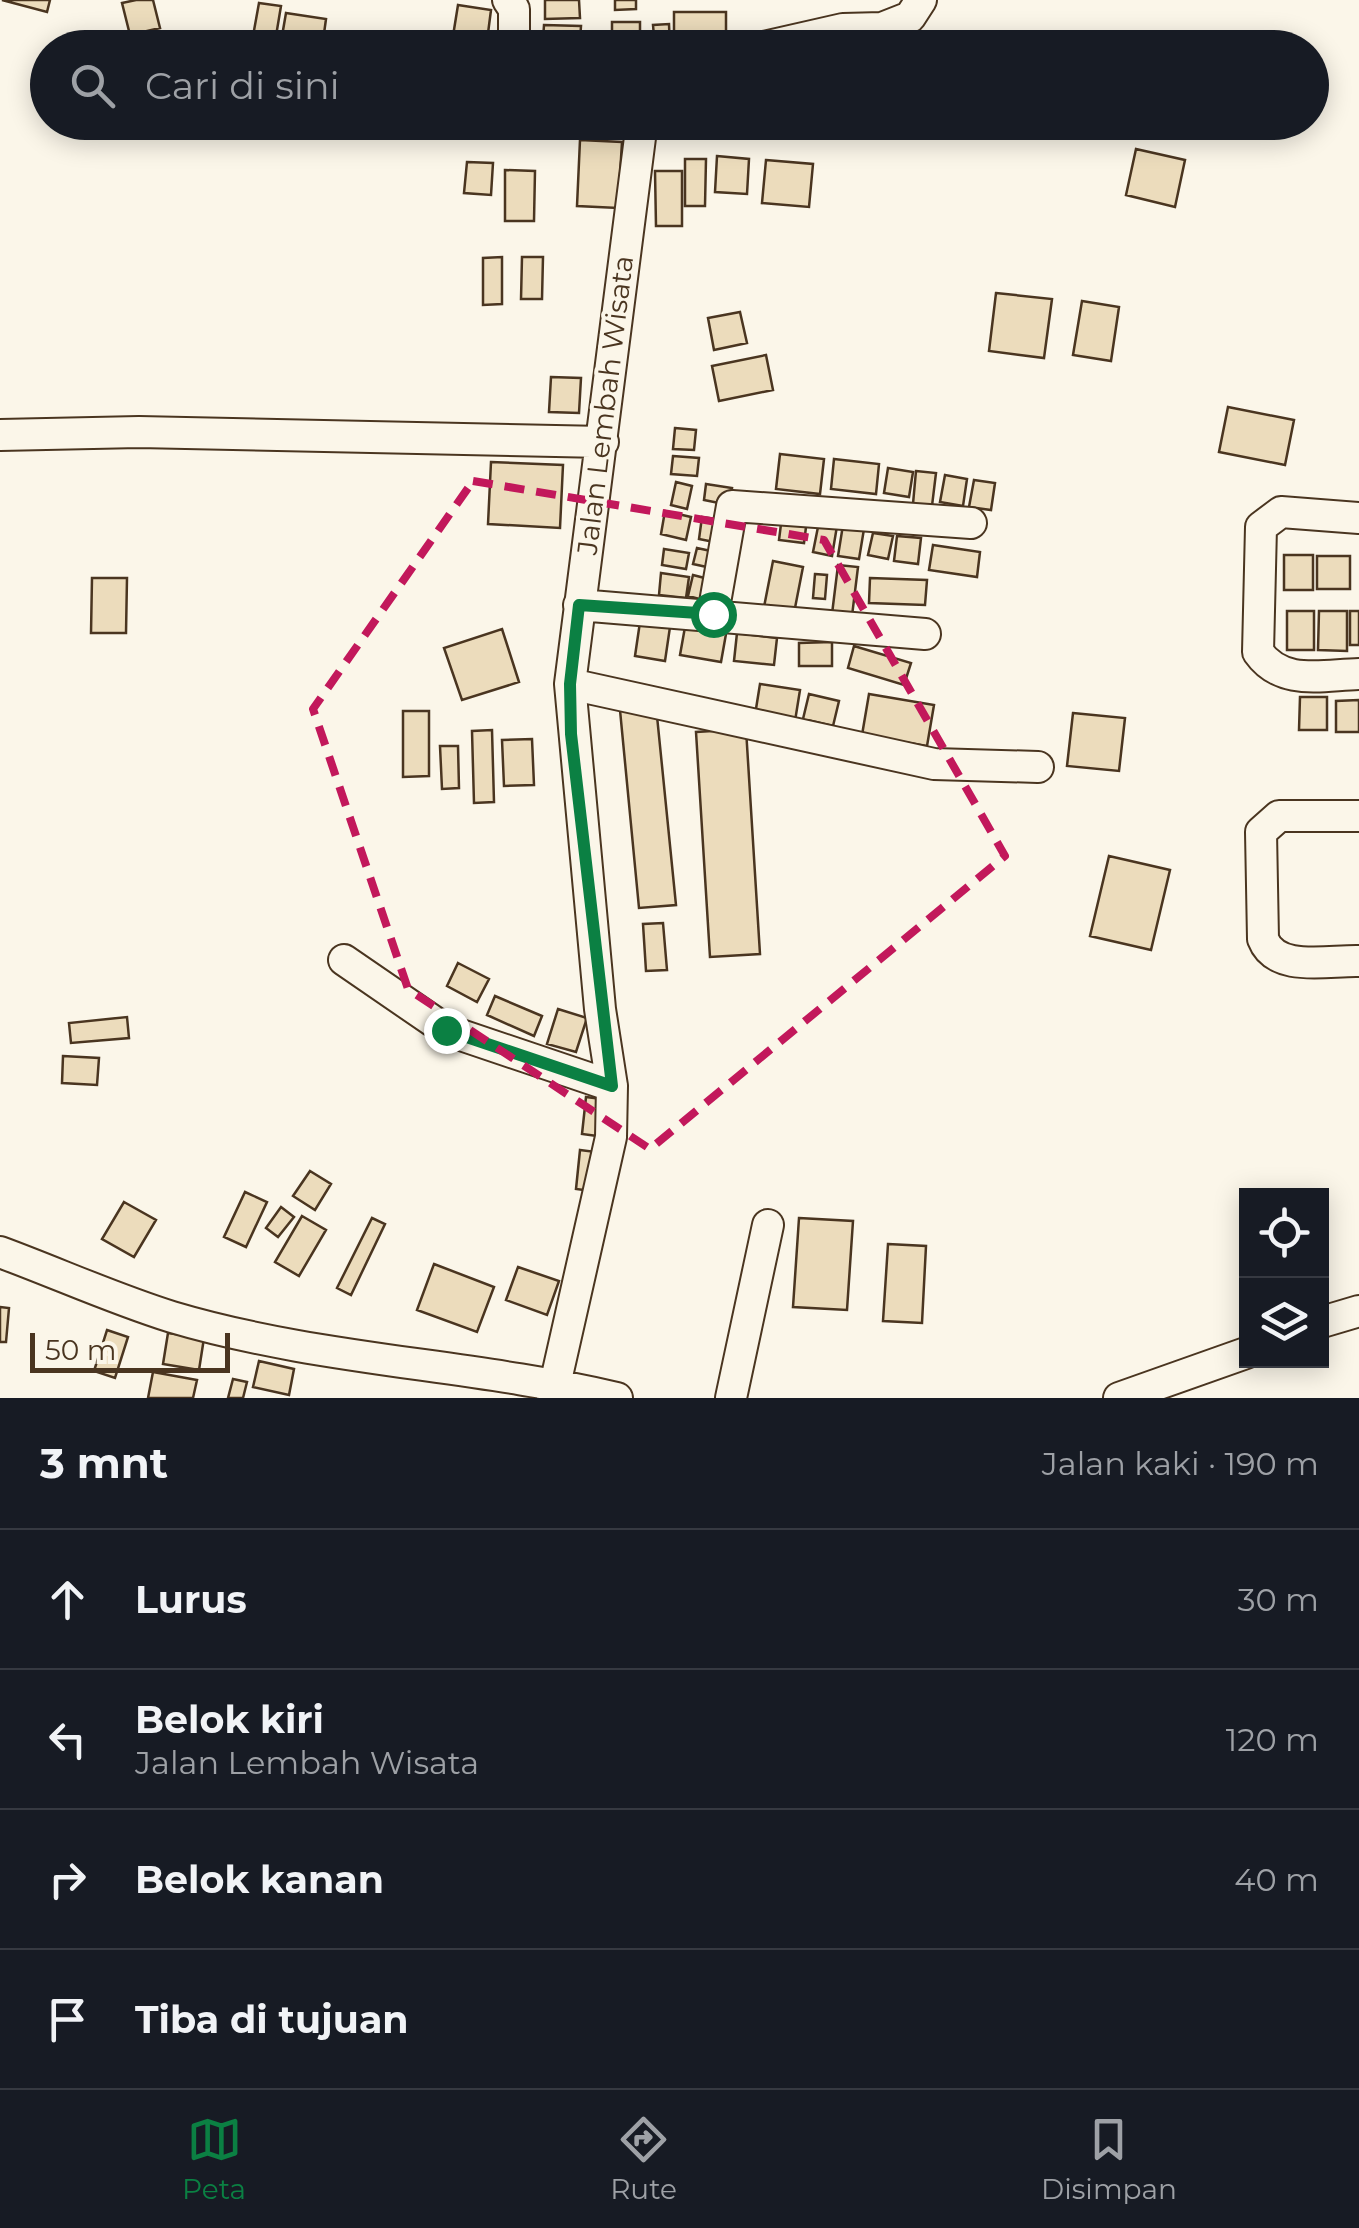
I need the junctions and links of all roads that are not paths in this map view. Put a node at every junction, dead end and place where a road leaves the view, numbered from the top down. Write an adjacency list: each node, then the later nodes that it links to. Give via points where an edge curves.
1 (508, 0): 3 (street)
2 (920, 0): 4 (street, via 910,17 882,28)
3 (514, 30)
4 (839, 30)
5 (640, 140): 7 (street, Jalan Lembah Wisata)
6 (0, 435): 7 (street)
7 (603, 442): 10 (street, Jalan Lembah Wisata)
8 (1359, 518): 13 (street, via 1281,512 1261,527 1258,652 1283,676)
9 (972, 523): 11 (street, via 732,506)
10 (579, 605): 11 (street); 14 (street, Jalan Lembah Wisata)
11 (713, 614): 12 (street)
12 (926, 634)
13 (1359, 674)
14 (570, 684): 15 (street, via 934,764); 19 (street, Jalan Lembah Wisata)
15 (1038, 767)
16 (1359, 816): 18 (street, via 1279,816 1262,832 1267,950 1279,960)
17 (344, 960): 19 (street, via 446,1030)
18 (1359, 960)
19 (612, 1086): 25 (street, Jalan Lembah Wisata, via 604,1181)
20 (768, 1225): 27 (street)
21 (0, 1252): 25 (street, via 173,1317)
22 (1359, 1311): 23 (street)
23 (1329, 1320)
24 (1239, 1355): 28 (street)
25 (553, 1391): 26 (street)
26 (617, 1398)
27 (731, 1398)
28 (1118, 1398)

